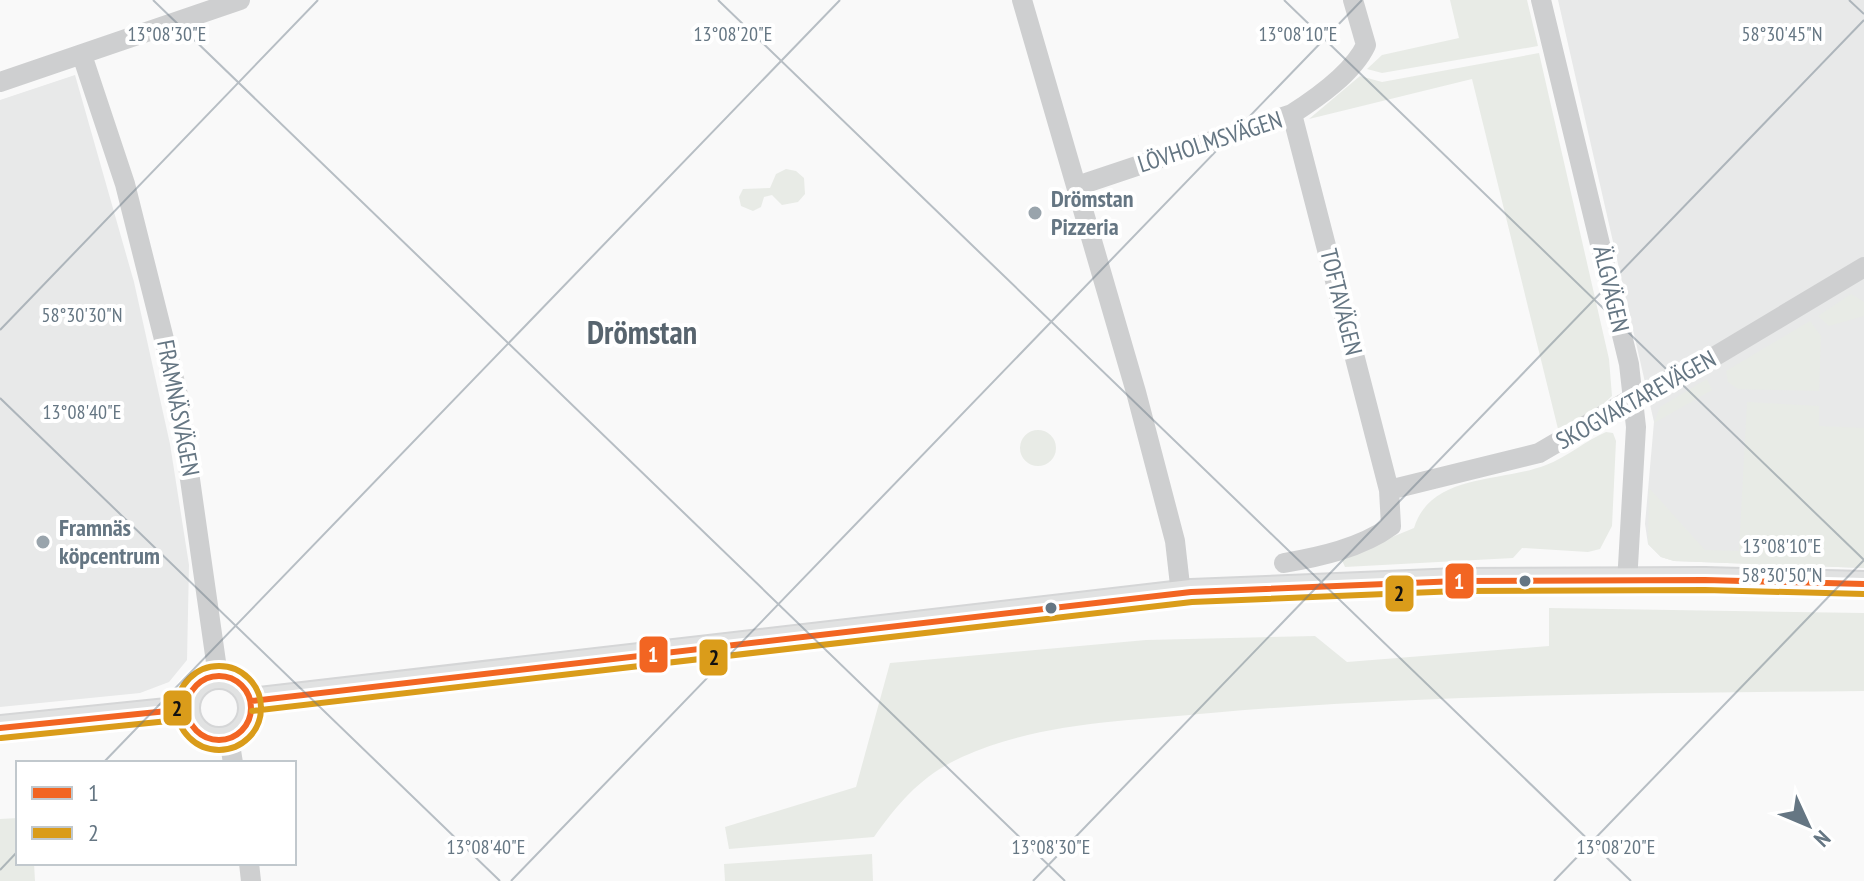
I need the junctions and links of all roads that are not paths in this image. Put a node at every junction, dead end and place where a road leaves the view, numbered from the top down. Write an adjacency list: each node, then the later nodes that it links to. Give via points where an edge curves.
1 (240, 0): 5 (street)
2 (1022, 0): 8 (street)
3 (1353, 0): 7 (street, LÖVHOLMSVÄGEN, via 1366,45 1361,55)
4 (1541, 0): 10 (street, ÄLGVÄGEN)
5 (82, 55): 6 (street); 16 (street, FRAMNÄSVÄGEN, via 125,184 178,395)
6 (0, 82)
7 (1292, 114): 8 (street, LÖVHOLMSVÄGEN); 11 (street, TOFTAVÄGEN)
8 (1077, 186): 15 (street, via 1175,541)
9 (1864, 267): 10 (street, SKOGVAKTAREVÄGEN, via 1707,361)
10 (1633, 398): 11 (street, SKOGVAKTAREVÄGEN, via 1539,453); 13 (street, ÄLGVÄGEN)
11 (1389, 490): 12 (street, TOFTAVÄGEN, via 1391,526 1313,558)
12 (1284, 563)
13 (1627, 583): 14 (main road); 15 (main road, via 1341,583)
14 (1864, 584)
15 (1181, 594): 17 (main road)
16 (218, 676): 17 (main road, via 239,682); 18 (main road, via 196,686)
17 (251, 701): 20 (main road, via 247,724)
18 (187, 709): 19 (main road); 20 (main road, via 192,725 205,737)
19 (0, 728)
20 (229, 738): 21 (street)
21 (233, 761)

